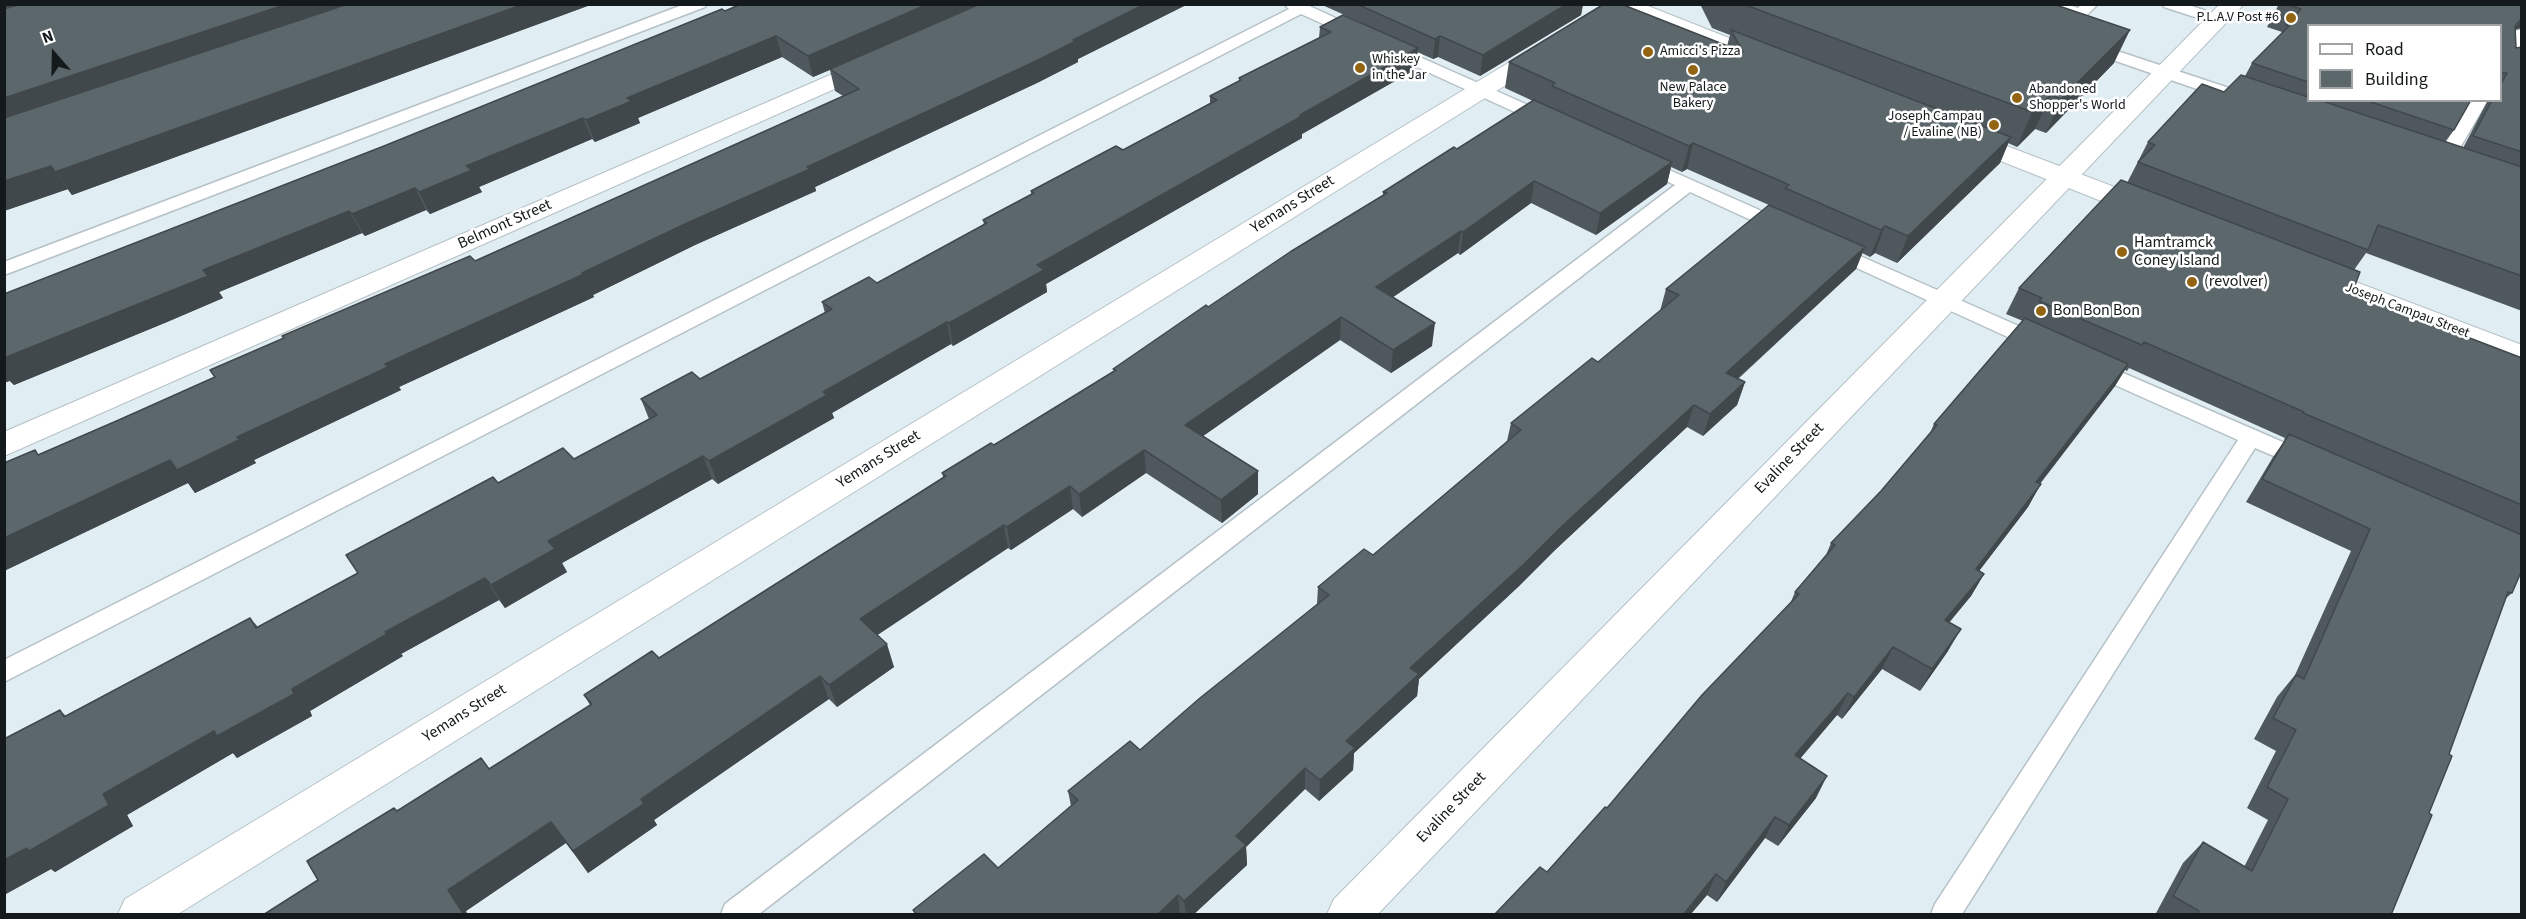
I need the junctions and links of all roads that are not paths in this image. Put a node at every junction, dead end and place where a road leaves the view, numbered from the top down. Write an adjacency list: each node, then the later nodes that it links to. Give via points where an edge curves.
1 (700, 4): 26 (lane)
2 (2052, 4): 3 (lane, via 2080,14)
3 (2091, 4)
4 (2169, 4): 7 (lane)
5 (1295, 7): 15 (lane); 34 (lane)
6 (1613, 9): 13 (street)
7 (2223, 10): 14 (street, Evaline Street)
8 (2522, 34): 12 (lane)
9 (1569, 35): 15 (street, Yemans Street)
10 (2072, 41): 14 (lane)
11 (896, 53): 32 (street, Belmont Street)
12 (2507, 62)
13 (1786, 69)
14 (2166, 73): 16 (lane); 22 (street, Evaline Street)
15 (1481, 90): 19 (lane); 35 (street, Yemans Street)
16 (2250, 101)
17 (2479, 102): 21 (lane, via 2435,164)
18 (1940, 129): 22 (street)
19 (1572, 131)
20 (1624, 155): 23 (lane)
21 (2461, 173)
22 (2064, 177): 24 (street); 27 (street, Evaline Street)
23 (1688, 184): 27 (lane); 36 (lane)
24 (2175, 220)
25 (2287, 264): 29 (street, Joseph Campau Street)
26 (4, 269)
27 (1944, 300): 28 (lane); 37 (street, Evaline Street)
28 (2059, 351)
29 (2522, 356)
30 (2080, 361): 31 (lane)
31 (2251, 437): 33 (lane); 38 (lane)
32 (4, 445)
33 (2327, 470)
34 (4, 672)
35 (140, 915)
36 (736, 915)
37 (1349, 915)
38 (1946, 915)

